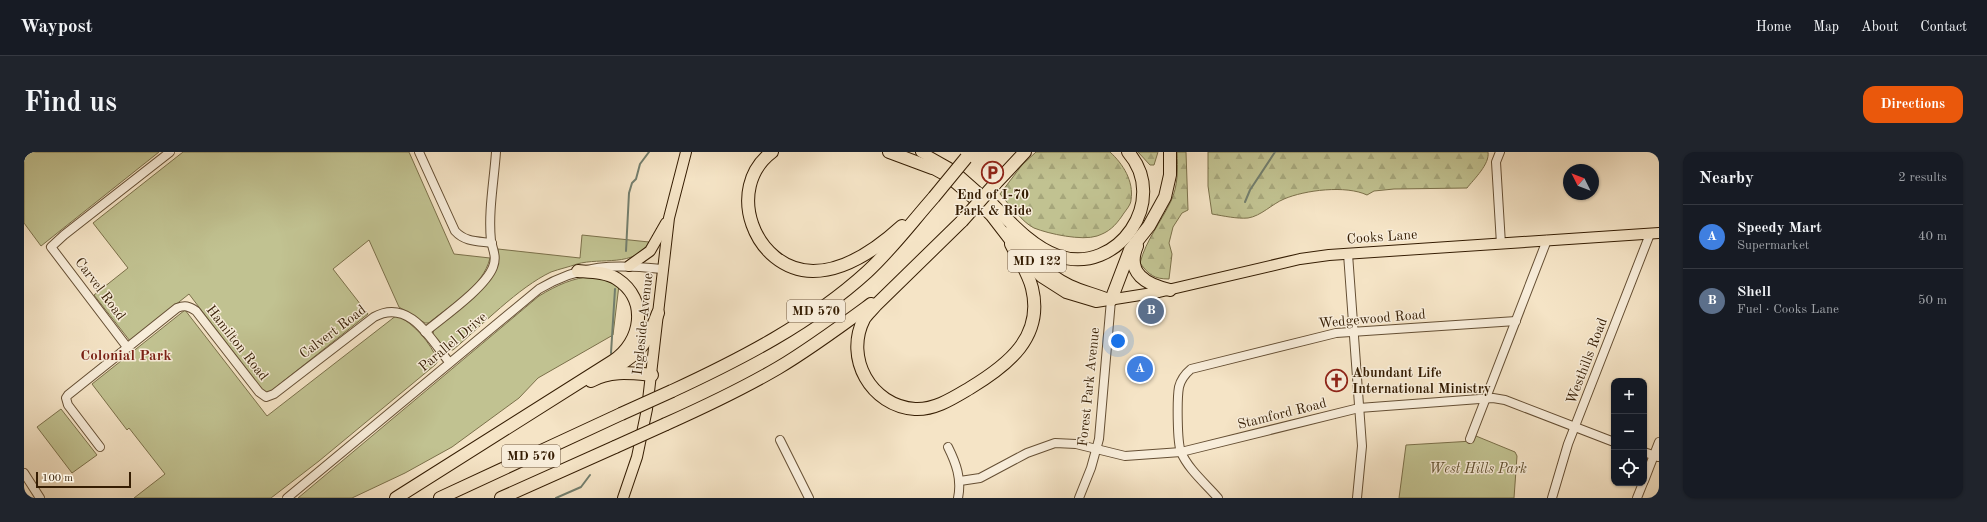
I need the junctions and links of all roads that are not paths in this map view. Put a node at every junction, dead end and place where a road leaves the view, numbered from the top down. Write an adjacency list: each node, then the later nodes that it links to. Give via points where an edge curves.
1 (170, 152): 37 (street, Carvel Road, via 64,234 51,247)
2 (419, 152): 23 (street, via 459,236 470,241)
3 (496, 152): 23 (street, via 490,223)
4 (686, 152): 19 (main road, Ingleside Avenue)
5 (772, 152): 18 (highway, via 755,172 750,184 748,211 755,234 769,253 801,269 813,271 836,267 865,253 894,233)
6 (889, 152): 15 (highway)
7 (902, 152): 15 (main road, MD 122)
8 (921, 152): 17 (main road, MD 122, via 952,170)
9 (1018, 152): 16 (highway, MD 570)
10 (1025, 152): 16 (highway)
11 (1128, 152): 17 (highway, via 1141,175 1144,195 1142,206 1128,236 1101,255 1074,258 1049,252 1028,237)
12 (1170, 152): 21 (highway, via 1170,175 1165,197)
13 (1500, 152): 25 (street, via 1496,162)
14 (968, 155): 18 (highway, MD 570, bridge)
15 (932, 168): 24 (main road, MD 122, via 964,189 991,216)
16 (995, 184): 30 (highway, MD 570, bridge, via 962,221)
17 (984, 196): 32 (main road, MD 122, via 1046,270 1070,285)
18 (934, 197): 62 (highway, MD 570, bridge, via 876,263 844,290 762,346 672,391)
19 (669, 218): 27 (main road, via 650,251); 28 (main road, Ingleside Avenue)
20 (1655, 234): 22 (main road, Cooks Lane); 44 (street, Westhills Road)
21 (1141, 237): 31 (highway, via 1133,261 1138,274 1150,284); 32 (highway, via 1124,261)
22 (1547, 240): 25 (main road, Cooks Lane); 34 (street)
23 (492, 243): 36 (street, via 495,262 486,280)
24 (1011, 244): 30 (highway, via 1028,278 1033,297 1033,319 1028,336 1000,369 957,396 926,409 908,408 887,400 865,378 859,362 857,342 865,318); 32 (main road, MD 122, via 1032,268 1054,286 1078,298 1096,302)
25 (1501, 244): 26 (main road, Cooks Lane)
26 (1348, 254): 31 (main road, Cooks Lane / MD 122, via 1300,259); 35 (street)
27 (629, 266): 28 (street, Parallel Drive); 29 (street, Parallel Drive, via 592,267)
28 (662, 269): 33 (main road, Ingleside Avenue)
29 (578, 271): 38 (street, Parallel Drive, via 539,289); 45 (highway, via 610,276 629,291 638,316 632,341 621,355)
30 (898, 284): 63 (highway, MD 570, bridge, via 835,331 779,368 722,398)
31 (1170, 290): 32 (main road, Cooks Lane / MD 122)
32 (1111, 300): 52 (street, Forest Park Avenue)
33 (658, 313): 39 (main road, Ingleside Avenue); 40 (highway, via 648,339 638,352)
34 (1516, 321): 35 (street, Wedgewood Road); 42 (street)
35 (1354, 331): 43 (street); 53 (street, Wedgewood Road, via 1325,334 1191,369 1183,377 1179,394)
36 (425, 332): 38 (street, Calvert Road); 41 (street, Calvert Road, via 403,313 382,312 274,394)
37 (128, 347): 41 (street, Hamilton Road, via 176,308 188,306 196,311 259,392); 51 (street, via 70,392 66,398 68,405)
38 (449, 362): 60 (street, Parallel Drive)
39 (652, 375): 40 (highway, via 621,373); 64 (main road, Ingleside Avenue, via 643,431)
40 (597, 378): 45 (highway)
41 (266, 397)
42 (1485, 399): 43 (street, Stamford Road); 44 (street, Stamford Road, via 1505,400); 46 (street)
43 (1359, 408): 53 (street, Stamford Road); 69 (street, via 1362,457)
44 (1575, 427): 48 (street, Stamford Road); 70 (street, Westhills Road)
45 (491, 439): 61 (highway)
46 (1470, 439)
47 (780, 440): 65 (street)
48 (1611, 441)
49 (1659, 442): 54 (street)
50 (948, 446): 57 (street)
51 (100, 447)
52 (1097, 450): 53 (street, Stamford Road, via 1125,456); 57 (street, Stamford Road, via 1066,443 1045,445 980,478); 67 (street, Forest Park Avenue)
53 (1181, 452): 68 (street)
54 (1656, 456): 56 (street)
55 (24, 473): 59 (street)
56 (1647, 476)
57 (960, 481): 66 (street)
58 (1642, 486): 71 (street)
59 (40, 498)
60 (287, 498)
61 (396, 498)
62 (440, 498)
63 (501, 498)
64 (623, 498)
65 (809, 498)
66 (958, 498)
67 (1079, 498)
68 (1218, 498)
69 (1355, 498)
70 (1552, 498)
71 (1637, 498)

